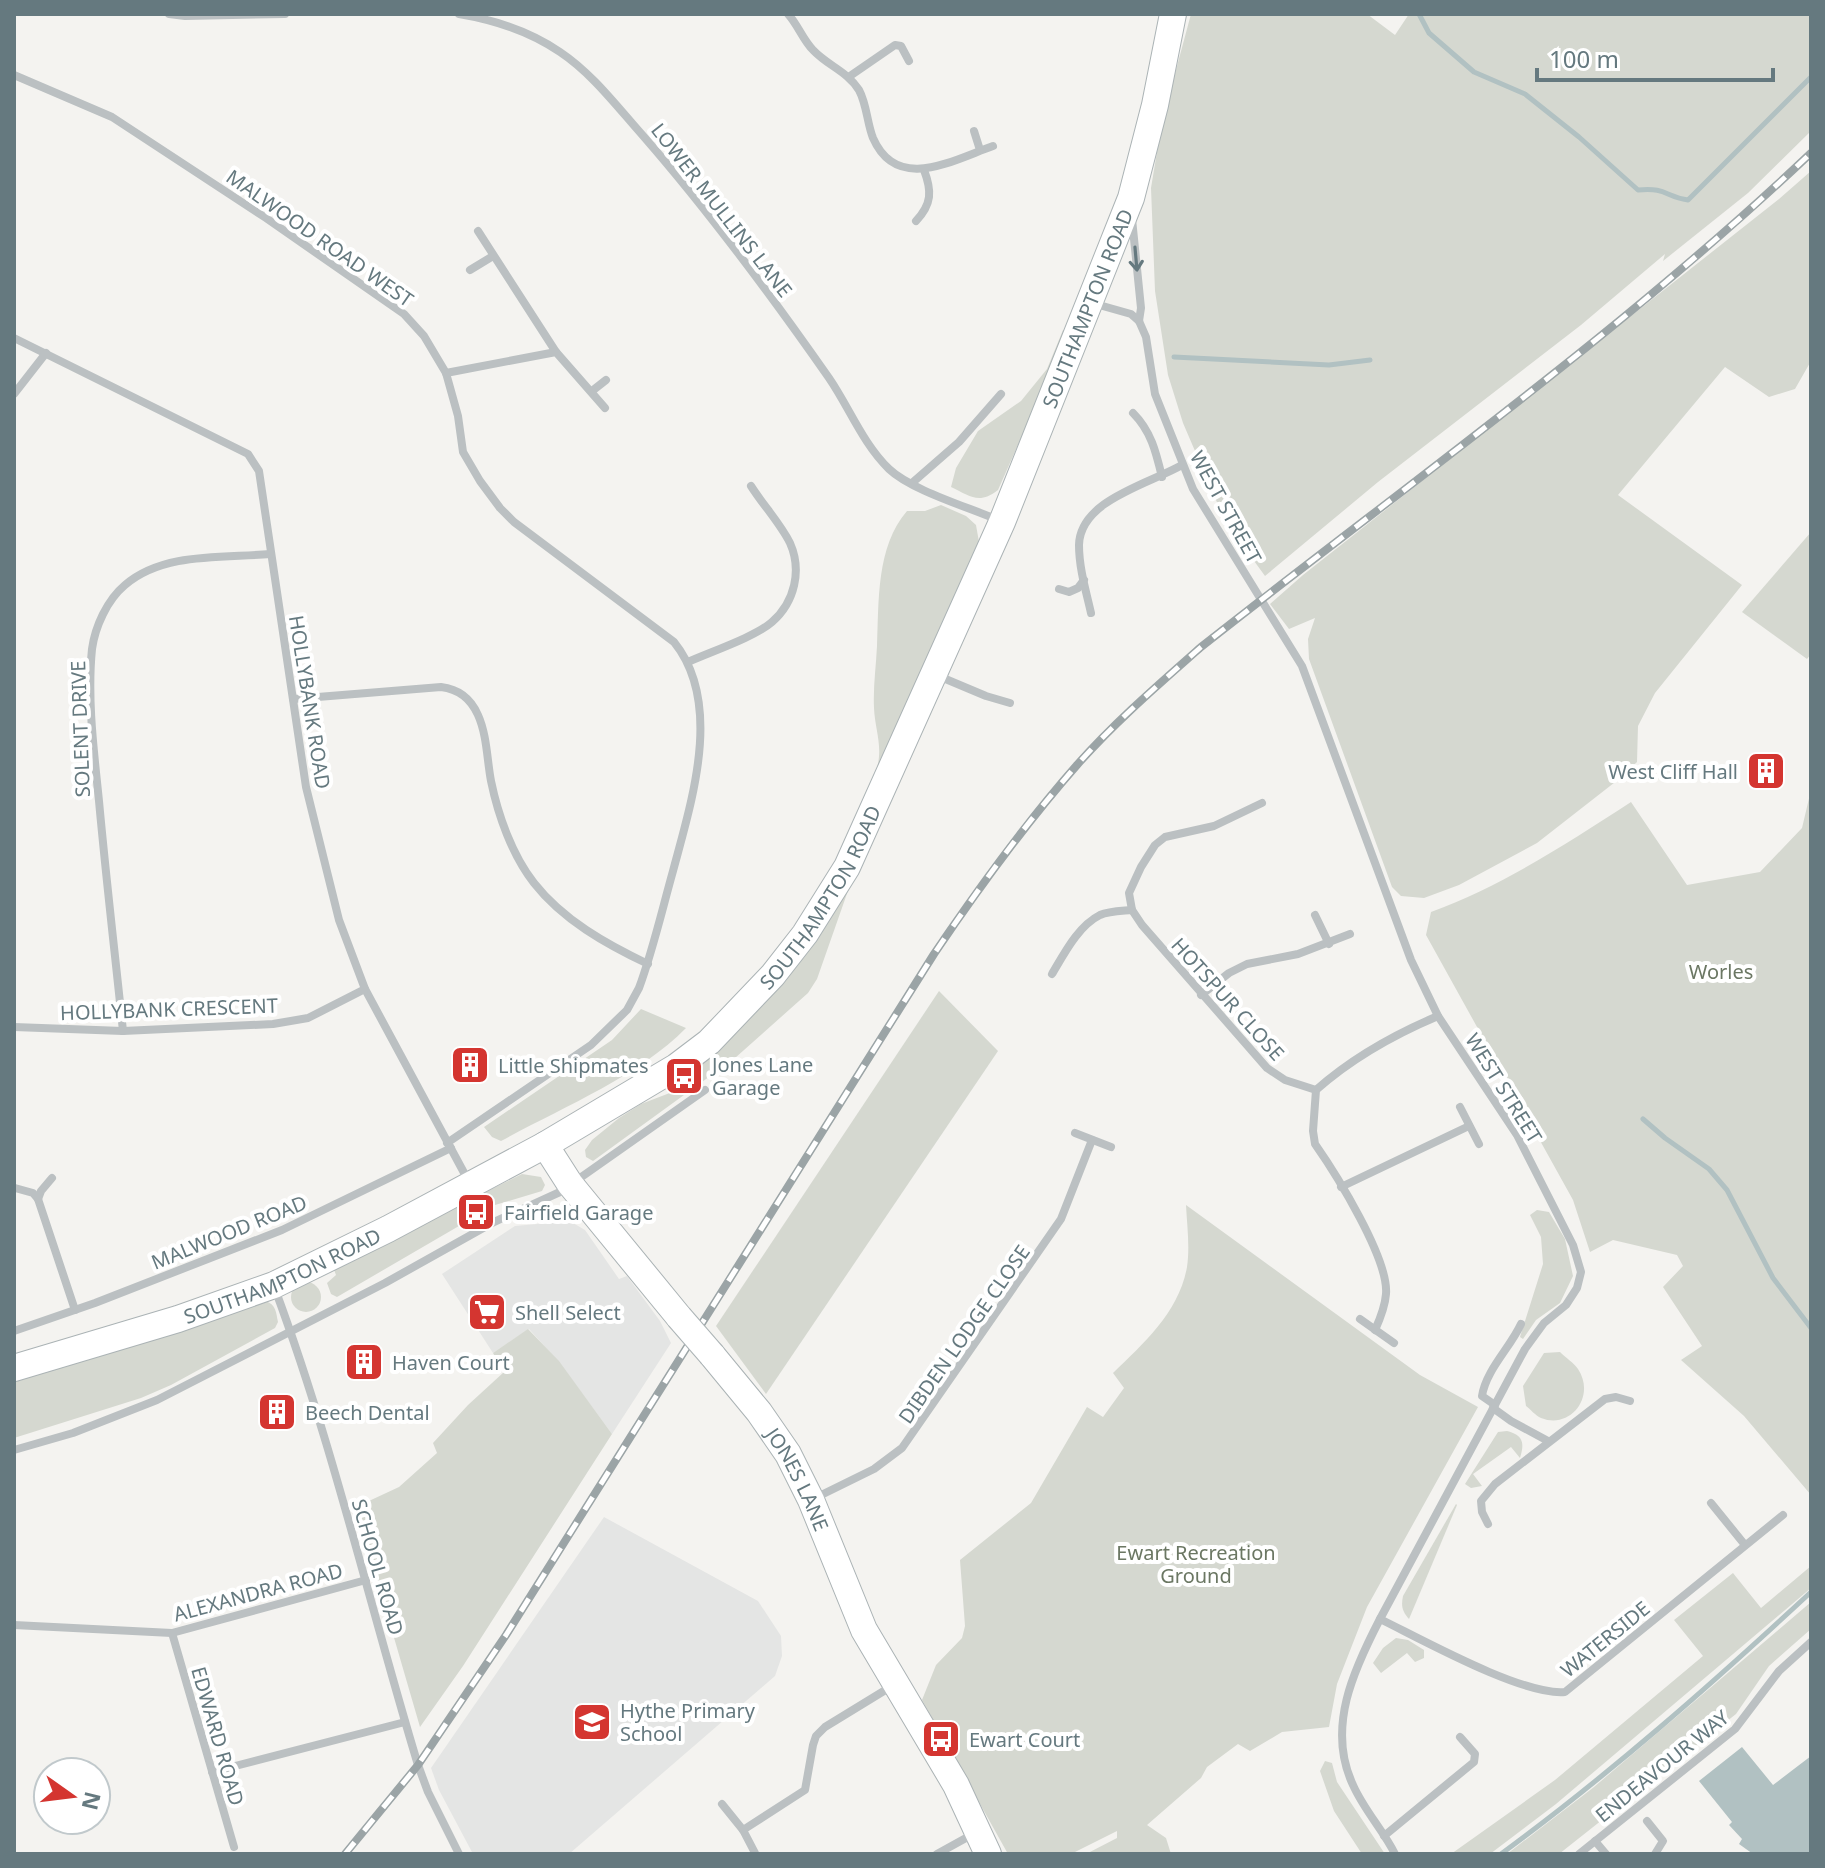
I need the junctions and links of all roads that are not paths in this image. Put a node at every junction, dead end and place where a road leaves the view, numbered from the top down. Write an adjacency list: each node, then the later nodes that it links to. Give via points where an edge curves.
1 (169, 14): 2 (street)
2 (285, 14)
3 (459, 14): 32 (street, LOWER MULLINS LANE, via 522,31 561,53 600,86 732,242 836,388 872,450 891,471)
4 (788, 14): 8 (street, via 812,49)
5 (1173, 14): 13 (street, SOUTHAMPTON ROAD)
6 (909, 61): 8 (street, via 907,52 895,45)
7 (14, 75): 23 (street, MALWOOD ROAD WEST, via 112,117 266,218 404,314)
8 (850, 76): 12 (street, via 886,156 900,167)
9 (974, 131): 11 (street)
10 (993, 146): 11 (street)
11 (980, 150): 12 (street)
12 (924, 170): 14 (street, via 930,201)
13 (1131, 198): 18 (street, SOUTHAMPTON ROAD); 19 (street, WEST STREET, one-way to 19)
14 (916, 221)
15 (478, 231): 16 (street)
16 (493, 256): 17 (street); 21 (street)
17 (470, 270)
18 (1091, 303): 19 (street); 34 (street, SOUTHAMPTON ROAD)
19 (1139, 321): 30 (street, WEST STREET, via 1155,394)
20 (14, 338): 22 (street, HOLLYBANK ROAD)
21 (556, 352): 23 (street); 25 (street)
22 (46, 353): 26 (street); 35 (street, HOLLYBANK ROAD, via 248,454 259,471)
23 (446, 373): 39 (street, MALWOOD ROAD WEST, via 463,452 500,508 661,631)
24 (606, 380): 25 (street)
25 (592, 391): 28 (street)
26 (14, 394)
27 (1001, 394): 32 (street, via 959,442)
28 (605, 408)
29 (1133, 413): 31 (street, via 1154,446)
30 (1182, 465): 31 (street); 52 (street, WEST STREET, via 1302,666 1411,960)
31 (1162, 477): 36 (street, via 1088,517 1079,546)
32 (912, 483): 34 (street, LOWER MULLINS LANE)
33 (751, 486): 39 (street, via 789,541 797,574 793,591 771,623)
34 (1002, 522): 40 (street, SOUTHAMPTON ROAD)
35 (270, 554): 41 (street, HOLLYBANK ROAD); 54 (street, SOLENT DRIVE, via 182,561 144,572 123,586 97,628 92,648 93,746)
36 (1084, 580): 37 (street, via 1069,592); 38 (street)
37 (1059, 589)
38 (1091, 613)
39 (688, 662): 48 (street, MALWOOD ROAD WEST, via 698,700 698,762)
40 (936, 675): 42 (street); 62 (street, SOUTHAMPTON ROAD, via 847,867 773,975 709,1042 676,1067)
41 (293, 699): 48 (street, via 441,687 462,694 479,716 500,814 533,882 597,938); 50 (street, HOLLYBANK ROAD, via 326,872)
42 (1010, 703)
43 (1262, 803): 44 (street, via 1155,845 1130,887)
44 (1132, 910): 49 (street, via 1100,915 1078,935); 51 (street, HOTSPUR CLOSE)
45 (1315, 915): 47 (street)
46 (1350, 934): 47 (street)
47 (1329, 944): 51 (street, via 1247,964)
48 (648, 964): 63 (street, MALWOOD ROAD WEST, via 632,1003 611,1027)
49 (1052, 974)
50 (365, 989): 54 (street, HOLLYBANK CRESCENT, via 323,1012 290,1022); 63 (street, HOLLYBANK ROAD)
51 (1201, 995): 56 (street, HOTSPUR CLOSE, via 1267,1068)
52 (1438, 1016): 56 (street, via 1376,1045); 81 (street, WEST STREET, via 1523,1147 1573,1245 1581,1272 1566,1305 1525,1349)
53 (14, 1027): 54 (street, HOLLYBANK CRESCENT)
54 (123, 1031)
55 (705, 1090): 66 (street)
56 (1316, 1090): 68 (street, via 1315,1144)
57 (1460, 1107): 58 (street)
58 (1469, 1126): 61 (street); 68 (street)
59 (1075, 1133): 60 (street)
60 (1092, 1140): 64 (street); 84 (street, DIBDEN LODGE CLOSE, via 1070,1199 1043,1249 902,1448 874,1469)
61 (1479, 1144)
62 (545, 1145): 66 (street, JONES LANE); 67 (street, SOUTHAMPTON ROAD)
63 (449, 1146): 67 (street, HOLLYBANK ROAD); 72 (street, MALWOOD ROAD, via 287,1228)
64 (1111, 1147)
65 (52, 1178): 70 (street)
66 (570, 1184): 77 (street); 84 (street, JONES LANE, bridge, via 759,1412)
67 (471, 1186): 71 (street, SOUTHAMPTON ROAD)
68 (1341, 1187): 75 (street, via 1383,1269 1386,1294)
69 (15, 1188): 70 (street)
70 (38, 1199): 72 (street)
71 (274, 1285): 77 (street, SCHOOL ROAD); 79 (street, SOUTHAMPTON ROAD)
72 (75, 1310): 76 (street, MALWOOD ROAD)
73 (1360, 1319): 75 (street)
74 (1521, 1324): 81 (street, via 1484,1385 1482,1396)
75 (1375, 1330): 78 (street)
76 (14, 1331)
77 (291, 1332): 83 (street, via 157,1400); 89 (street, SCHOOL ROAD)
78 (1394, 1343)
79 (14, 1368)
80 (1630, 1401): 82 (street, via 1605,1399)
81 (1494, 1406): 82 (street); 90 (street, WEST STREET)
82 (1548, 1441): 87 (street, via 1486,1492 1481,1501)
83 (14, 1450)
84 (811, 1500): 94 (street, JONES LANE, via 864,1630)
85 (1711, 1503): 88 (street)
86 (1783, 1515): 88 (street, WATERSIDE)
87 (1488, 1524)
88 (1745, 1545): 90 (street, WATERSIDE, via 1565,1692 1536,1689)
89 (366, 1580): 92 (street, ALEXANDRA ROAD); 95 (street, SCHOOL ROAD)
90 (1380, 1619): 101 (street, WEST STREET, via 1361,1655 1341,1722 1351,1781)
91 (14, 1625): 92 (street, ALEXANDRA ROAD)
92 (172, 1633): 97 (street, EDWARD ROAD)
93 (1811, 1642): 102 (street, ENDEAVOUR WAY, via 1779,1671 1735,1729)
94 (896, 1683): 100 (street, via 816,1736 805,1790); 103 (street, JONES LANE)
95 (405, 1722): 97 (street); 106 (street, SCHOOL ROAD, via 428,1792)
96 (1460, 1737): 101 (street, via 1475,1754 1474,1762)
97 (212, 1772): 104 (street, EDWARD ROAD)
98 (722, 1804): 100 (street)
99 (1647, 1821): 111 (street, ENDEAVOUR WAY, via 1663,1841)
100 (743, 1830): 105 (street)
101 (1384, 1836): 108 (street, WEST STREET)
102 (1595, 1841): 109 (street, ENDEAVOUR WAY); 110 (street, ENDEAVOUR WAY)
103 (983, 1843): 107 (street)
104 (234, 1847)
105 (755, 1853)
106 (459, 1854)
107 (937, 1854)
108 (1395, 1854)
109 (1579, 1854)
110 (1606, 1854)
111 (1655, 1854)

